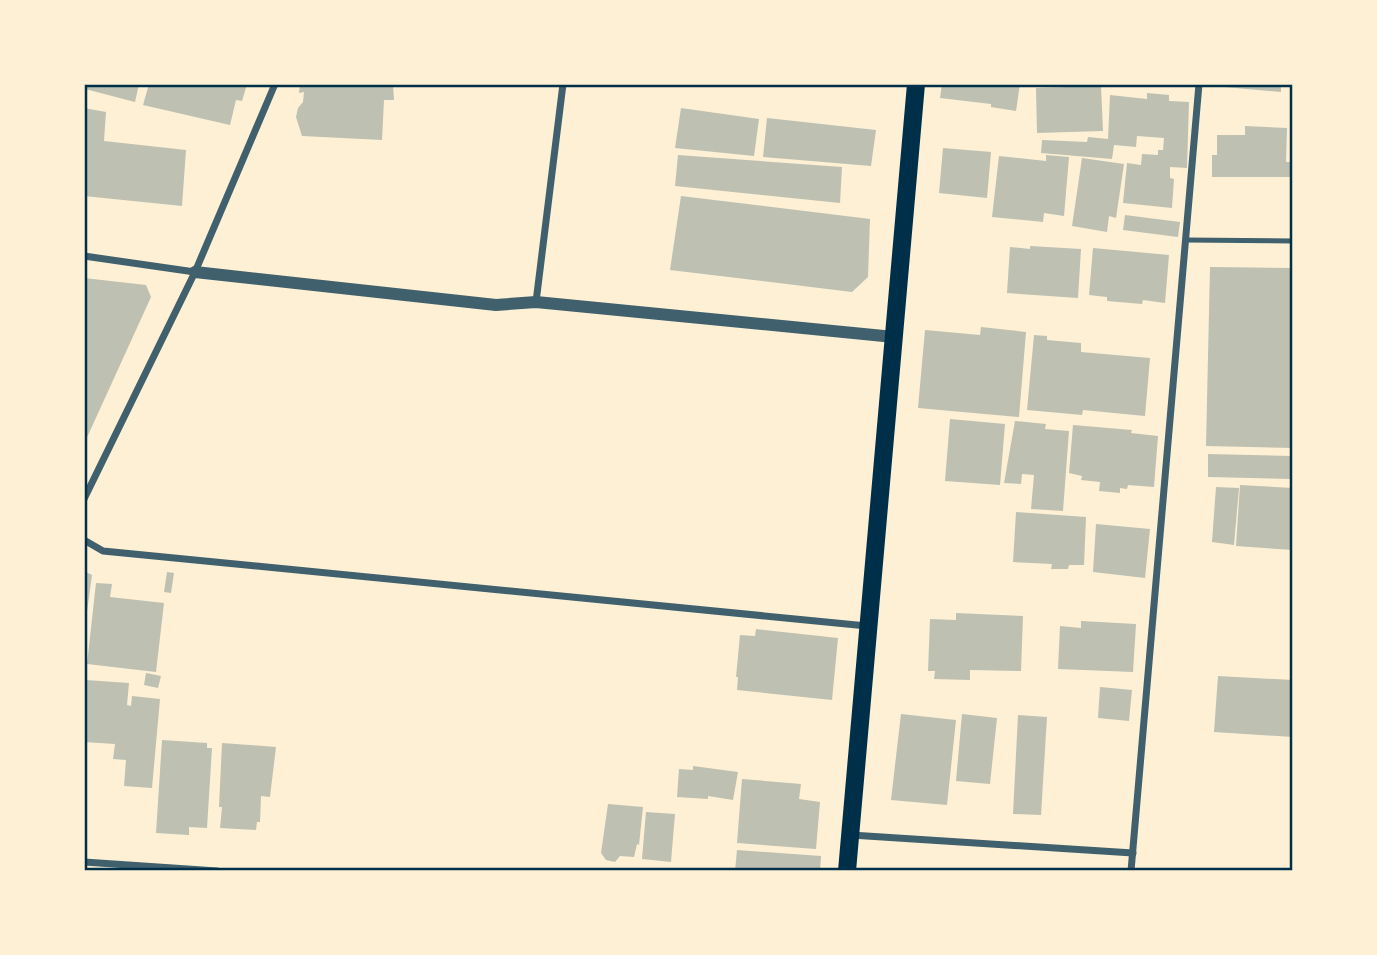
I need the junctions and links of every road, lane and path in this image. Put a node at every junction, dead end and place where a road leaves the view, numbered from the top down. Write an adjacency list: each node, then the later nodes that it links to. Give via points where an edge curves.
1 (275, 84): 8 (street)
2 (563, 84): 9 (street)
3 (916, 84): 10 (main road)
4 (1199, 84): 5 (street)
5 (1186, 240): 6 (lane); 15 (street)
6 (1293, 241)
7 (84, 256): 8 (street)
8 (195, 272): 9 (street, via 496,305); 11 (street)
9 (536, 302): 10 (street)
10 (894, 337): 13 (main road)
11 (84, 499)
12 (84, 540): 13 (street, via 103,551)
13 (867, 626): 14 (main road)
14 (851, 835): 15 (street); 18 (main road)
15 (1133, 853): 19 (street)
16 (84, 862): 17 (street)
17 (217, 871)
18 (847, 871)
19 (1131, 871)

